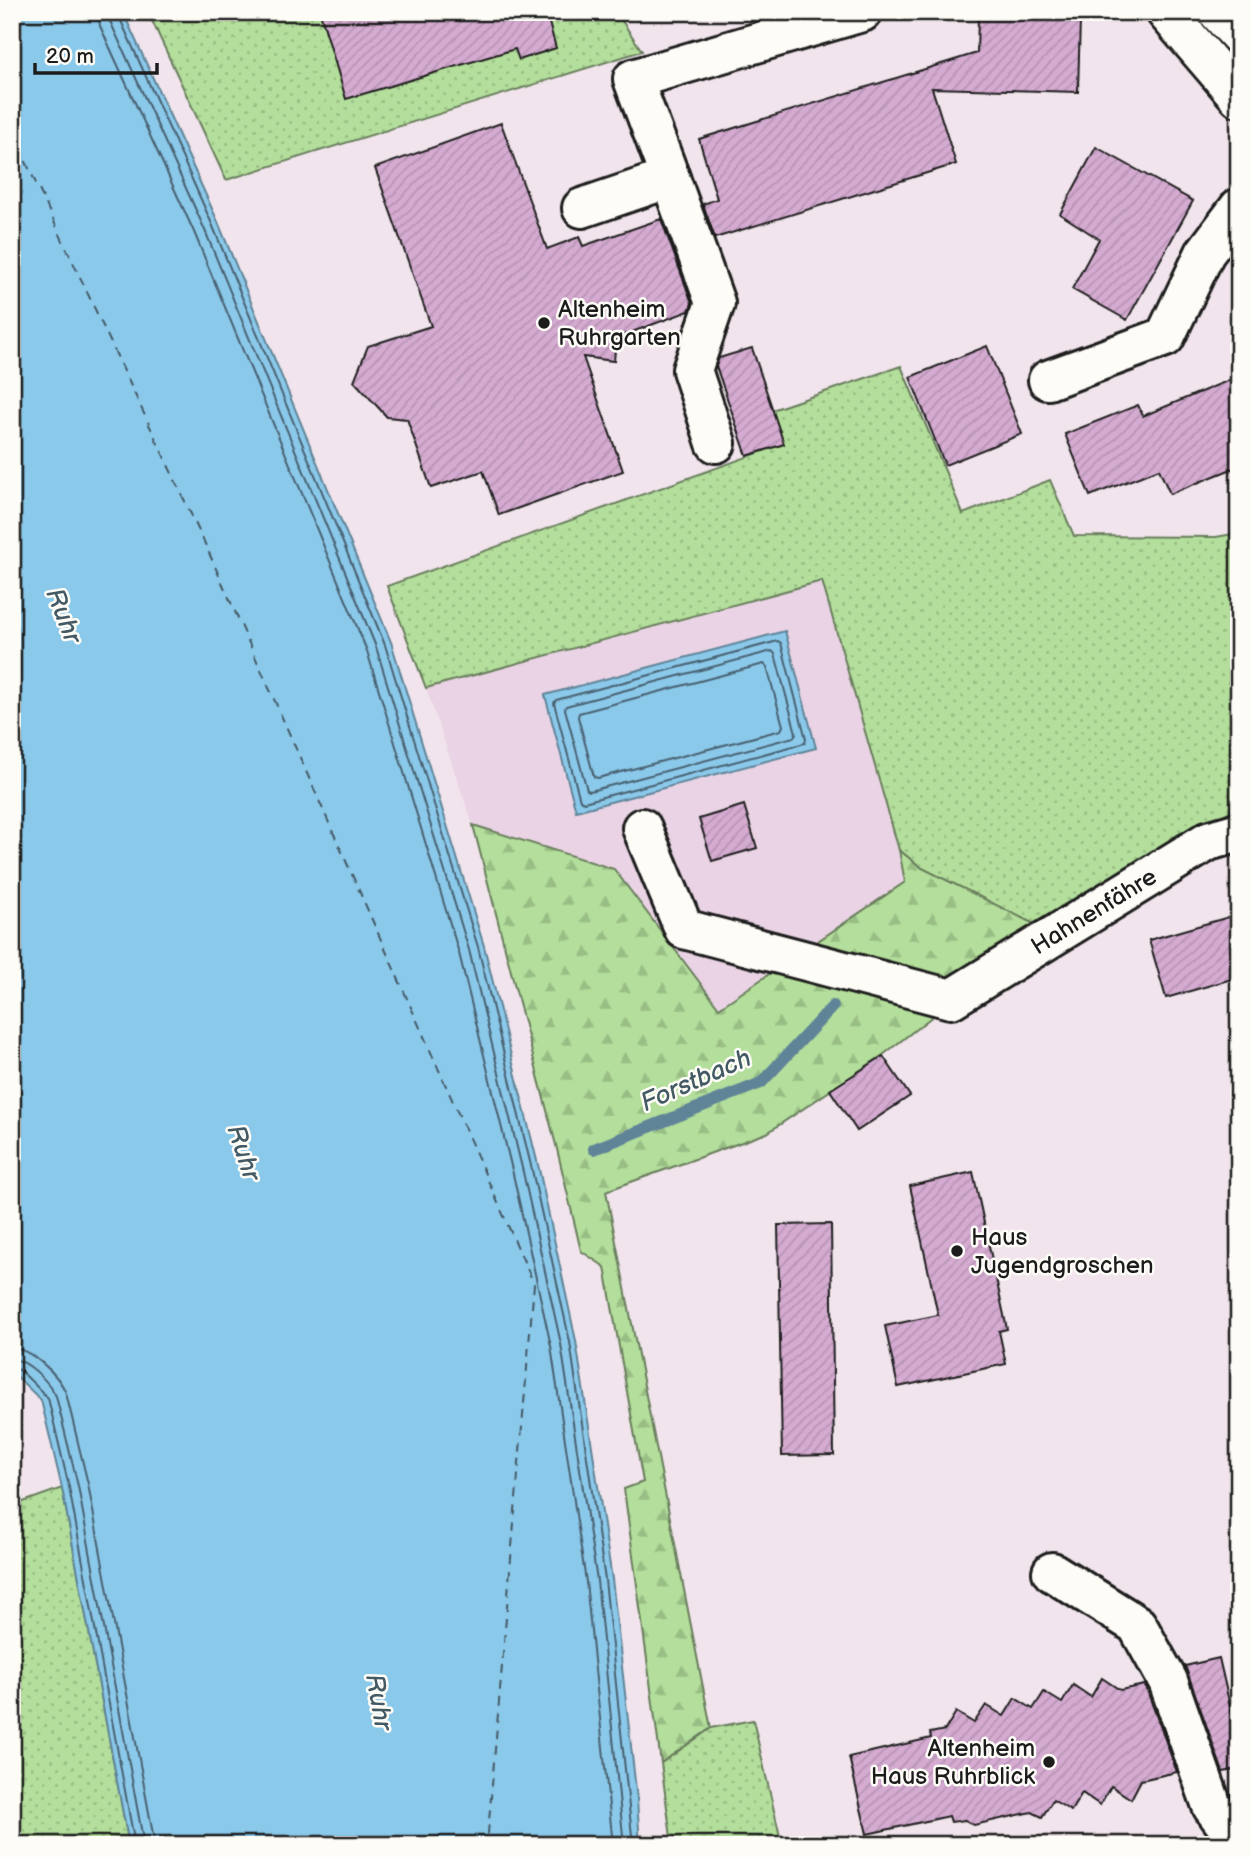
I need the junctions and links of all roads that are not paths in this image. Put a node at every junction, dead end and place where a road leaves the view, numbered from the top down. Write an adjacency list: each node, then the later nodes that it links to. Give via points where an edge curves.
1 (862, 12): 6 (street, via 633,79)
2 (1166, 12): 5 (street)
3 (1218, 12): 4 (street)
4 (1239, 35)
5 (1239, 97)
6 (670, 178): 7 (street); 10 (street, via 715,303 692,370)
7 (582, 208)
8 (1239, 208): 9 (street, via 1205,253 1165,337)
9 (1048, 380)
10 (716, 443)
11 (642, 828): 12 (street, Hahnenfähre, via 684,929 951,999 1208,841)
12 (1239, 832)
13 (1052, 1572): 14 (street, via 1137,1625 1168,1681 1212,1806)
14 (1239, 1842)

